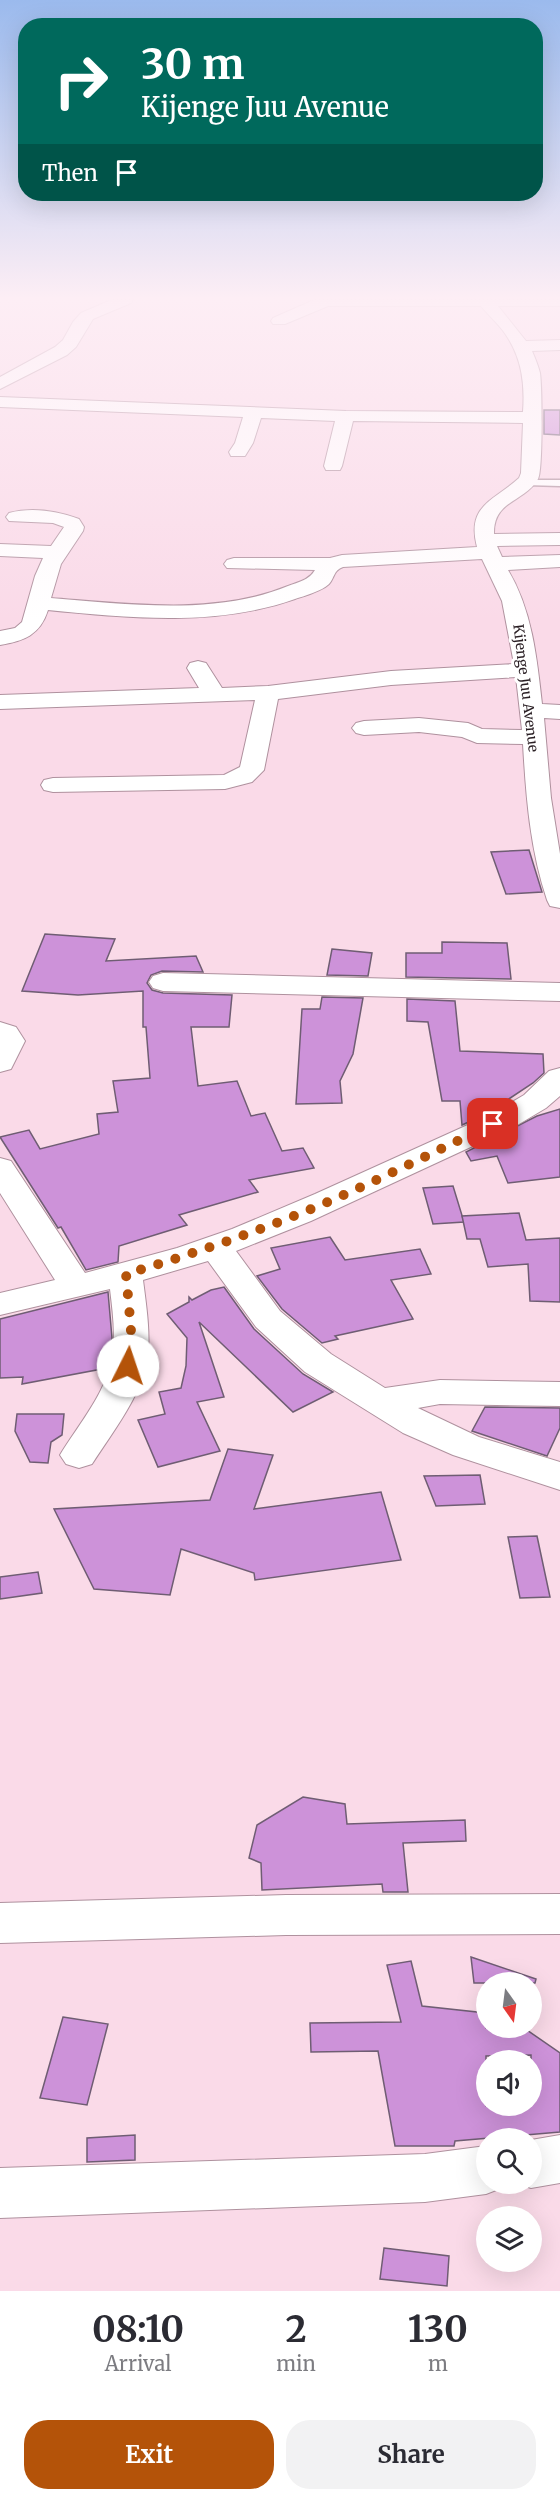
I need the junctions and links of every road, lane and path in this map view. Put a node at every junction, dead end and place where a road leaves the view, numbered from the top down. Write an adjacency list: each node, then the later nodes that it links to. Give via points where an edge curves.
1 (113, 407): 3 (street)
2 (532, 407): 5 (street)
3 (253, 413): 4 (street); 6 (street)
4 (346, 416): 5 (street); 7 (street)
5 (532, 418): 8 (street, via 532,470)
6 (238, 452)
7 (333, 466)
8 (526, 482): 9 (lane); 14 (street, via 485,516)
9 (560, 483)
10 (16, 517): 13 (street, via 55,517 72,523 72,533)
11 (560, 539): 14 (street)
12 (0, 550): 13 (street)
13 (57, 552): 18 (street, via 42,584)
14 (490, 552): 15 (street); 17 (street); 21 (street, Kijenge Juu Avenue, via 511,595)
15 (560, 561)
16 (234, 564): 17 (street)
17 (331, 564): 18 (street, via 324,568 320,581 292,595 243,607 178,611)
18 (39, 603): 19 (street, via 35,622 28,630)
19 (0, 638)
20 (198, 668): 22 (street)
21 (525, 670): 23 (street, via 392,678); 25 (street, Kijenge Juu Avenue)
22 (214, 693): 23 (street); 24 (street)
23 (268, 693): 29 (street, via 252,770 243,777 225,782)
24 (0, 702)
25 (531, 711): 26 (street); 28 (street, Kijenge Juu Avenue)
26 (560, 712)
27 (364, 728): 28 (street, via 419,725 468,730 477,735)
28 (534, 737): 30 (street, Kijenge Juu Avenue, via 541,827)
29 (53, 785)
30 (560, 900)
31 (163, 982): 32 (street)
32 (560, 992)
33 (0, 1031): 34 (street, via 10,1041)
34 (0, 1063)
35 (560, 1077): 37 (street, via 547,1094 510,1116 357,1189)
36 (0, 1168): 39 (street)
37 (215, 1247): 38 (street); 42 (street, via 268,1319 318,1363)
38 (126, 1274): 39 (street); 43 (street, via 131,1329 128,1366)
39 (76, 1286): 40 (street)
40 (0, 1304)
41 (560, 1394): 42 (street, via 440,1392)
42 (383, 1401): 44 (street, via 416,1424 466,1446)
43 (79, 1455)
44 (560, 1476)
45 (560, 1914): 46 (street, via 286,1915)
46 (0, 1923)
47 (560, 2159): 48 (street)
48 (542, 2161)
49 (476, 2171): 50 (street, via 425,2178)
50 (0, 2193)

